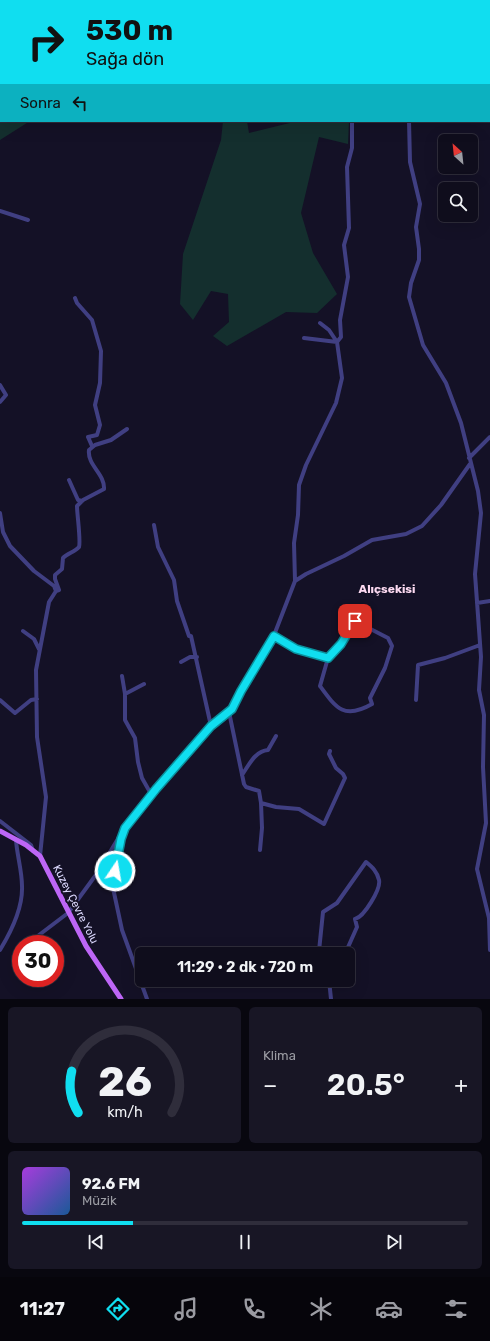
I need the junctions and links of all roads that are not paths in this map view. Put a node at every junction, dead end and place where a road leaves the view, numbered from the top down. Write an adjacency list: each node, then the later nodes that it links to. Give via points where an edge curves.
1 (352, 122): 8 (street, via 352,148 347,167 349,228 344,245 348,277 340,320 341,338)
2 (409, 122): 14 (street, via 410,162 420,204 416,227 419,260 409,297 423,345 446,382 467,439)
3 (0, 211): 4 (street)
4 (28, 220)
5 (75, 298): 13 (street, via 92,320 102,354 95,405 100,428 97,435 88,437)
6 (320, 323): 8 (street, via 329,330)
7 (304, 338): 8 (street)
8 (337, 342): 20 (street, via 342,378 336,403 299,485 294,543)
9 (0, 385): 10 (street, via 6,395)
10 (0, 402)
11 (127, 429): 13 (street, via 111,440)
12 (490, 437): 14 (street)
13 (92, 446): 17 (street, via 89,456 104,488)
14 (469, 458): 15 (street)
15 (470, 464): 20 (street, via 441,505 422,526 406,534 372,540); 23 (street, via 482,514 476,574)
16 (69, 480): 17 (street, via 78,500)
17 (82, 501): 21 (street, via 77,506 80,526 78,549 63,558 62,569 55,575 60,590)
18 (0, 513): 21 (street, via 3,532 10,546 34,571 54,586)
19 (154, 525): 28 (street, via 158,547 174,580 177,601 185,627 189,636 192,636)
20 (295, 581): 25 (street)
21 (56, 591): 27 (street, via 49,602)
22 (490, 601): 23 (street)
23 (477, 603): 26 (street)
24 (23, 631): 27 (street, via 34,639)
25 (274, 636): 29 (street, via 296,649); 37 (street)
26 (480, 644): 36 (street, via 445,658 418,664); 56 (street, via 479,690 484,715 486,823 477,869 489,918)
27 (39, 649): 34 (street)
28 (197, 657): 30 (street, via 190,657); 38 (street)
29 (328, 658): 29 (street, via 341,644 355,621 388,638 392,646 385,668 370,698 372,704 362,709 345,712 338,708 320,686)
30 (181, 662)
31 (122, 676): 33 (street)
32 (144, 684): 33 (street)
33 (125, 694): 42 (street, via 125,720 135,738 142,778)
34 (36, 699): 35 (street, via 15,713); 50 (street, via 37,737 46,797)
35 (0, 700)
36 (416, 700)
37 (229, 712): 38 (street); 41 (street)
38 (211, 726): 42 (street)
39 (276, 736): 41 (street, via 268,750 257,754)
40 (330, 751): 43 (street, via 336,768 345,778 324,824 299,808 276,807)
41 (242, 775): 43 (street, via 245,786 259,791)
42 (151, 794): 45 (street)
43 (261, 803): 48 (street)
44 (0, 821): 49 (street, via 27,841)
45 (125, 828): 51 (street, via 98,872); 59 (street, via 113,888 122,930)
46 (0, 832): 47 (main road, Kuzey Çevre Yolu)
47 (16, 840): 49 (main road, Kuzey Çevre Yolu); 55 (street, via 22,896 10,933)
48 (260, 850)
49 (33, 851): 50 (main road, Kuzey Çevre Yolu)
50 (40, 856): 51 (main road, Kuzey Çevre Yolu)
51 (68, 913): 52 (street); 58 (main road, Kuzey Çevre Yolu)
52 (40, 935)
53 (320, 947): 54 (street, via 323,912 337,903 366,862 375,870 379,881 364,913 356,920 357,927)
54 (348, 947)
55 (0, 950)
56 (490, 950)
57 (330, 987): 60 (street)
58 (121, 999)
59 (148, 999)
60 (331, 999)

